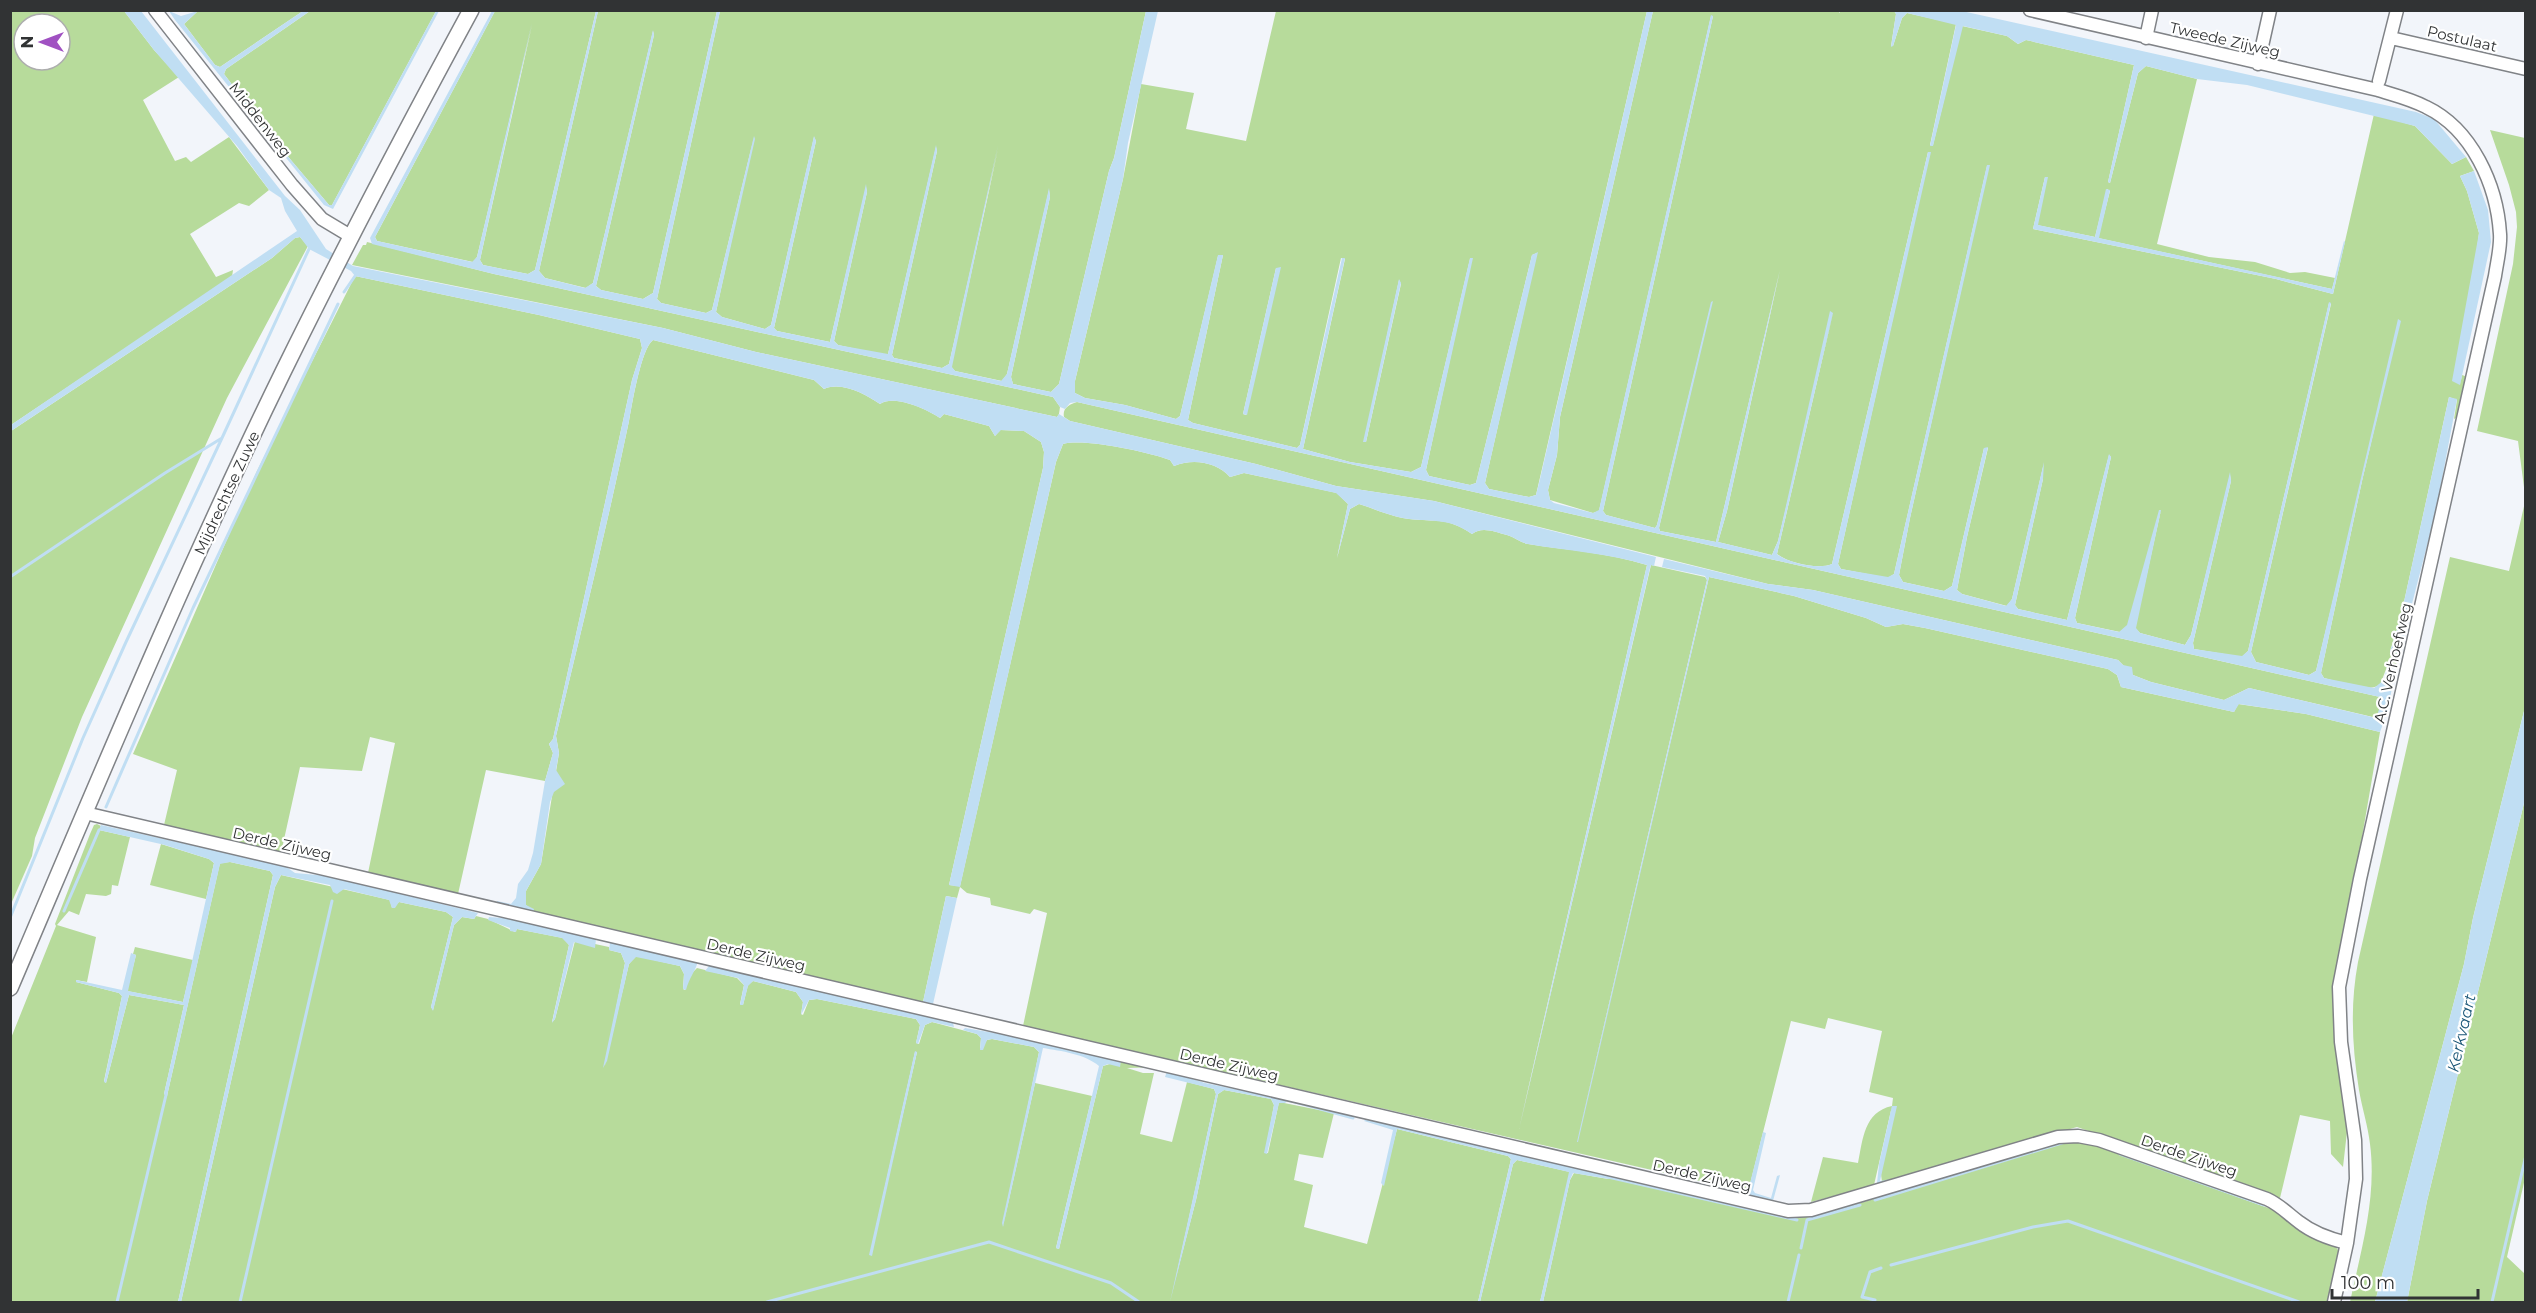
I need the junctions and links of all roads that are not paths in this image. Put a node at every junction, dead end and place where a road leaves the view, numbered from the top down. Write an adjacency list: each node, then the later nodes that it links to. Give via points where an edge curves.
1 (155, 10): 12 (street, Middenweg, via 292,185 322,219)
2 (471, 10): 12 (main road, Mijdrechtse Zuwe)
3 (2031, 10): 7 (street, Tweede Zijweg)
4 (2152, 10): 7 (street)
5 (2270, 10): 9 (street)
6 (2397, 10): 8 (street)
7 (2146, 38): 9 (street, Tweede Zijweg)
8 (2391, 38): 10 (street, Postulaat); 11 (street)
9 (2258, 64): 11 (street, Tweede Zijweg, via 2293,75)
10 (2526, 69)
11 (2379, 86): 15 (street, A.C. Verhoefweg, via 2426,106 2458,131 2480,162 2493,192 2500,235 2484,329 2339,987 2341,1042 2355,1140 2356,1179)
12 (352, 237): 13 (main road, Mijdrechtse Zuwe, via 282,374)
13 (85, 813): 14 (main road, Mijdrechtse Zuwe); 15 (street, Derde Zijweg, via 1788,1211 1811,1210 2058,1137 2078,1136 2267,1199 2312,1230)
14 (10, 988)
15 (2347, 1244): 16 (street, A.C. Verhoefweg)
16 (2334, 1302)

